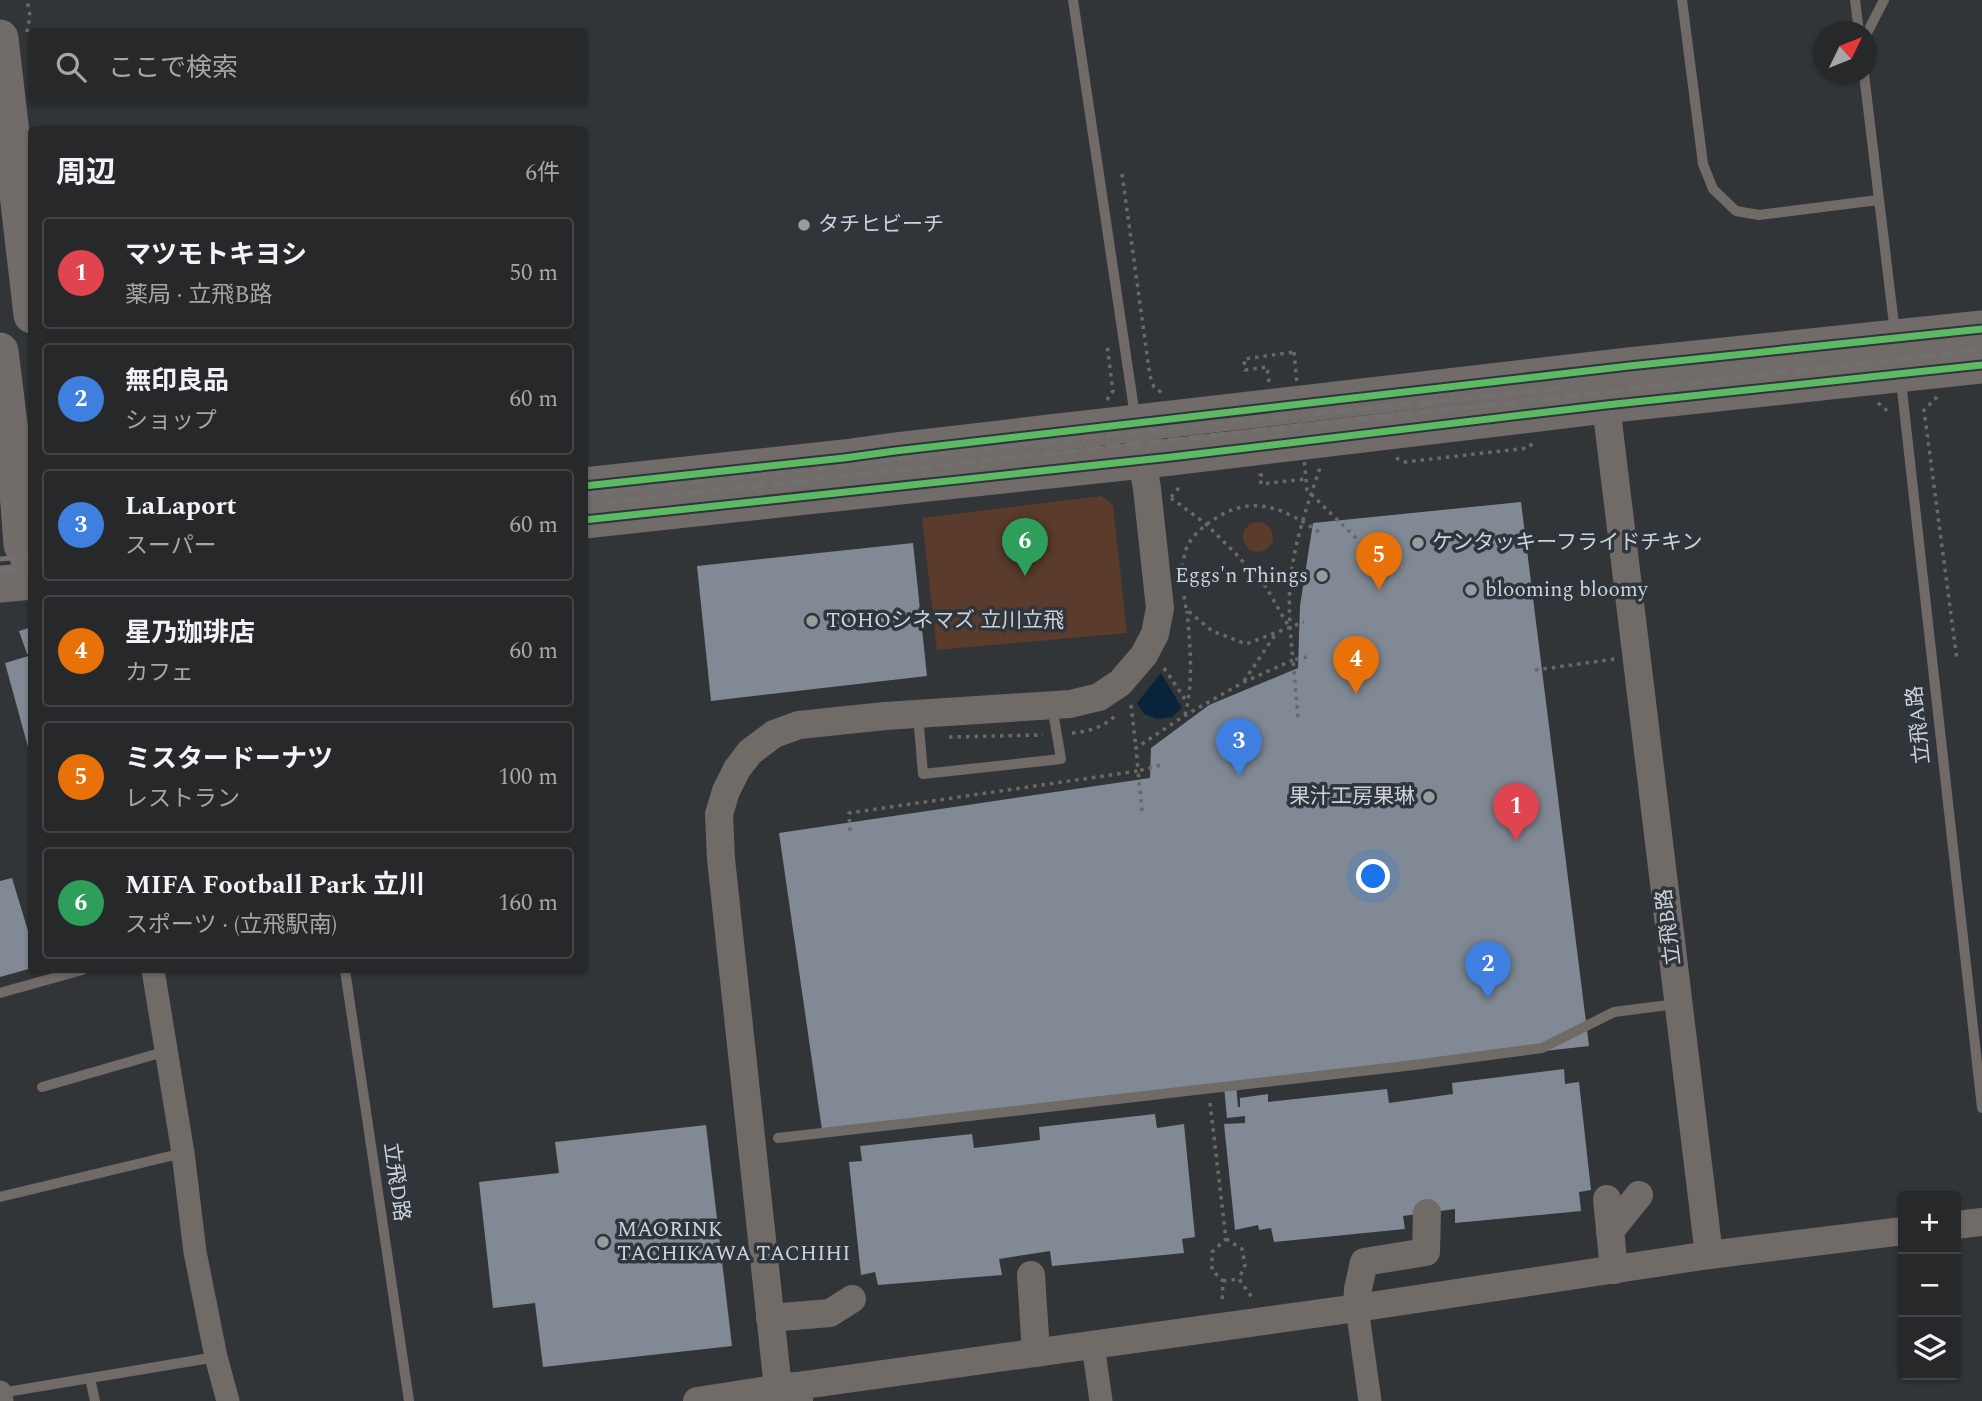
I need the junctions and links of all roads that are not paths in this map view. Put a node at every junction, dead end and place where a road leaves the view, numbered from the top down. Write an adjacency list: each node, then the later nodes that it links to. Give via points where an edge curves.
1 (1073, 0): 16 (lane)
2 (1682, 0): 9 (lane, via 1703,164 1713,189 1736,211 1759,215)
3 (1856, 0): 5 (lane)
4 (1884, 0): 6 (lane)
5 (1858, 21)
6 (1873, 21)
7 (0, 38): 10 (main road)
8 (1865, 84): 9 (lane, 立飛A路)
9 (1878, 200): 13 (lane, 立飛A路)
10 (28, 280)
11 (1982, 328): 13 (main road)
12 (0, 351): 20 (main road)
13 (1898, 356): 14 (main road); 15 (main road); 16 (main road, via 1629,366); 32 (lane, 立飛A路)
14 (1982, 365)
15 (1605, 405): 17 (main road); 29 (street, 立飛B路)
16 (1136, 423): 17 (street); 18 (main road)
17 (1142, 460): 19 (main road); 23 (street, via 1160,608 1156,634 1120,683 1099,697)
18 (588, 486)
19 (588, 520)
20 (21, 550)
21 (28, 581): 22 (main road)
22 (0, 584)
23 (1052, 706): 24 (street); 24 (lane, via 1061,760 923,774)
24 (919, 726): 48 (street, via 799,726 774,734 737,769 719,814)
25 (71, 973): 28 (lane)
26 (154, 973): 30 (street)
27 (345, 973): 58 (lane, 立飛D路)
28 (0, 993)
29 (1679, 1004): 33 (lane, via 1614,1012 1542,1048); 43 (street, 立飛B路)
30 (167, 1051): 31 (lane); 34 (street)
31 (42, 1087)
32 (1982, 1108)
33 (778, 1138)
34 (183, 1153): 36 (lane); 51 (street, via 195,1252)
35 (1639, 1195): 41 (street)
36 (0, 1197)
37 (1607, 1199): 41 (street)
38 (1427, 1213): 47 (street, via 1426,1252 1364,1262)
39 (1982, 1222): 40 (street)
40 (1961, 1224)
41 (1610, 1231): 44 (street)
42 (1898, 1232): 43 (street)
43 (1709, 1255): 44 (street)
44 (1614, 1270): 47 (street)
45 (1031, 1275): 50 (street)
46 (852, 1299): 48 (street, via 830,1313)
47 (1357, 1308): 49 (street); 61 (street)
48 (770, 1318): 53 (street)
49 (1093, 1345): 50 (street); 60 (street)
50 (1036, 1353): 53 (street)
51 (216, 1357): 52 (lane); 57 (street)
52 (90, 1378): 54 (lane); 56 (lane)
53 (791, 1392): 59 (street)
54 (0, 1393): 55 (street)
55 (2, 1401)
56 (95, 1401)
57 (228, 1401)
58 (409, 1401)
59 (697, 1401)
60 (1101, 1401)
61 (1370, 1401)

